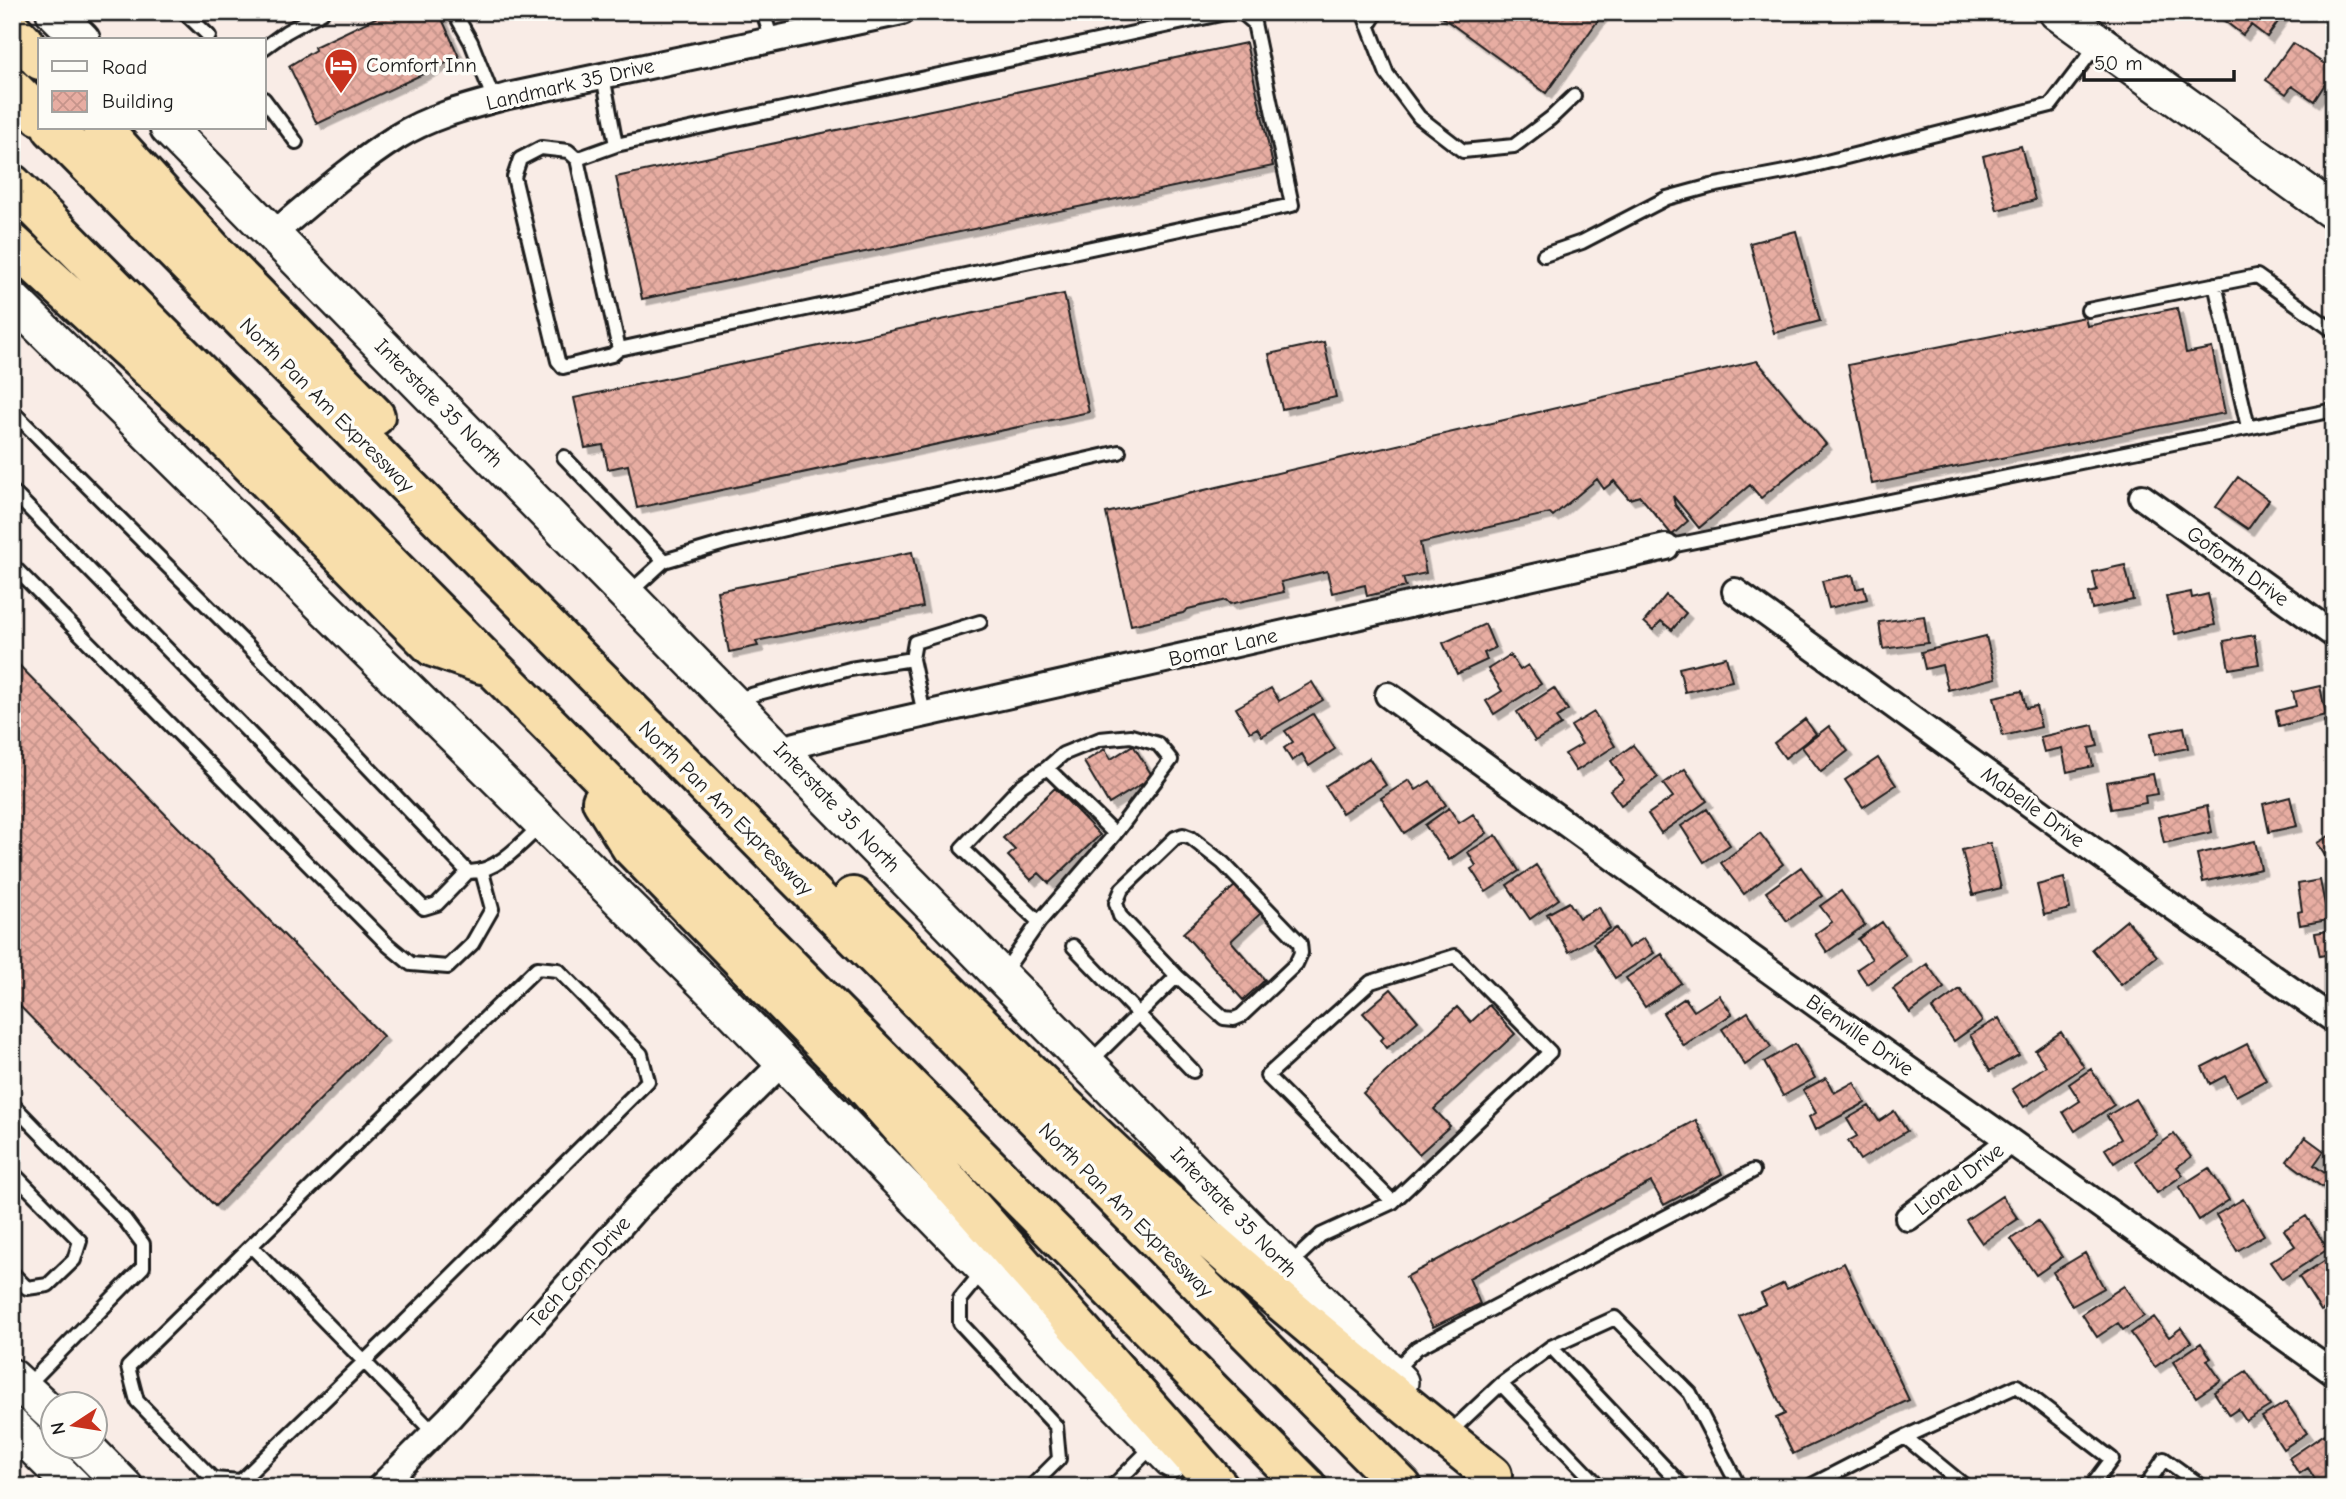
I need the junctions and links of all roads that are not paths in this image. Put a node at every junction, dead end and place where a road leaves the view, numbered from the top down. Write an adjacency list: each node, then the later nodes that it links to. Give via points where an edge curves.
1 (54, 12): 14 (main road)
2 (184, 12): 15 (lane)
3 (322, 12): 18 (lane)
4 (454, 12): 23 (lane)
5 (763, 12): 16 (lane)
6 (901, 12): 16 (street, Landmark 35 Drive)
7 (1230, 12): 30 (lane)
8 (1241, 12): 41 (lane, via 1254,23 1292,205)
9 (1363, 12): 12 (lane)
10 (1377, 12): 12 (lane)
11 (2057, 12): 17 (main road)
12 (1368, 26): 22 (lane, via 1387,74 1419,117 1463,151 1514,146)
13 (12, 30): 19 (highway)
14 (80, 38)
15 (208, 38)
16 (772, 40): 20 (street, Landmark 35 Drive)
17 (2098, 42): 33 (main road); 36 (lane, via 2051,105 1667,198 1582,242)
18 (266, 47)
19 (38, 58)
20 (603, 76): 23 (street, Landmark 35 Drive); 30 (lane)
21 (12, 88): 25 (highway)
22 (1574, 96)
23 (494, 100): 34 (street, Landmark 35 Drive, via 463,108 397,137)
24 (266, 102): 29 (lane)
25 (38, 114)
26 (54, 130): 58 (highway, North Pan Am Expressway)
27 (104, 130): 58 (highway, via 219,257 393,434)
28 (170, 130): 34 (main road, Interstate 35 North)
29 (296, 142)
30 (616, 145): 31 (lane)
31 (577, 159): 41 (lane); 41 (lane, via 568,151 541,148 520,159 514,177 558,361 563,367)
32 (12, 184): 57 (highway)
33 (2334, 212)
34 (273, 234): 53 (main road, Interstate 35 North)
35 (12, 243): 57 (highway, via 223,437 433,647)
36 (1544, 255)
37 (2215, 284): 39 (lane); 40 (lane, via 2257,276); 44 (lane)
38 (12, 299): 66 (main road)
39 (2088, 310)
40 (2334, 331)
41 (619, 349)
42 (2334, 410): 44 (lane)
43 (12, 411): 68 (lane)
44 (2248, 427): 49 (lane)
45 (1119, 453): 50 (lane)
46 (564, 457): 50 (lane)
47 (12, 491): 68 (lane, via 424,908 438,904)
48 (2142, 497): 55 (street, Goforth Drive)
49 (1667, 547): 62 (street, Bomar Lane)
50 (664, 561): 53 (lane)
51 (12, 565): 69 (lane, via 411,964 448,967 472,944 492,909)
52 (1735, 591): 75 (street, Mabelle Drive)
53 (627, 594): 60 (main road, Interstate 35 North)
54 (980, 622): 56 (lane, via 915,642)
55 (2334, 635)
56 (912, 659): 60 (lane, via 850,669); 62 (lane)
57 (492, 667): 63 (highway)
58 (594, 674): 61 (highway, North Pan Am Expressway)
59 (1388, 695): 80 (street, Bienville Drive)
60 (732, 700): 64 (main road, Interstate 35 North)
61 (621, 702): 102 (highway, via 852,897 1136,1173); 112 (highway, North Pan Am Expressway)
62 (924, 714): 64 (street, Bomar Lane)
63 (561, 738): 110 (highway, via 631,847 863,1084); 111 (highway)
64 (780, 749): 72 (main road, Interstate 35 North)
65 (1047, 768): 67 (lane); 67 (lane, via 1063,754 1100,740 1131,736 1158,744 1171,760); 70 (lane, via 1021,786 962,848)
66 (543, 823): 69 (lane); 76 (main road)
67 (1115, 834): 70 (lane)
68 (468, 872): 69 (lane)
69 (482, 872)
70 (1039, 922): 72 (lane)
71 (1073, 946): 74 (lane)
72 (1002, 975): 77 (main road, Interstate 35 North)
73 (1177, 976): 73 (lane, via 1120,916 1116,903 1122,889 1183,835 1223,863 1300,943 1301,953 1296,964 1234,1019 1224,1018); 74 (lane)
74 (1139, 1013): 77 (lane); 78 (lane)
75 (2334, 1020)
76 (783, 1062): 87 (main road); 98 (street, Tech Com Drive, via 637,1207)
77 (1088, 1063): 86 (main road, Interstate 35 North)
78 (1193, 1071)
79 (12, 1104): 94 (lane, via 143,1244 143,1267)
80 (2010, 1141): 84 (street, Lionel Drive); 92 (street, Bienville Drive)
81 (1754, 1171): 91 (lane, via 1417,1348)
82 (12, 1172): 88 (lane, via 80,1241 74,1260 48,1285 27,1288)
83 (1393, 1202): 83 (lane, via 1550,1052 1455,956 1371,982 1267,1076); 86 (lane, via 1321,1235)
84 (1908, 1218)
85 (251, 1245): 90 (lane); 90 (lane, via 128,1367 137,1401 146,1411 214,1479 241,1481); 90 (lane, via 537,968 558,970 641,1054 648,1081)
86 (1287, 1266): 91 (main road, Interstate 35 North)
87 (985, 1269): 100 (main road); 107 (lane, via 960,1299 960,1323 1056,1426 1059,1459)
88 (12, 1273)
89 (1551, 1347): 93 (lane); 114 (lane); 115 (lane, via 1615,1318 1690,1393)
90 (365, 1362): 98 (lane)
91 (1392, 1373): 97 (main road, Interstate 35 North)
92 (2334, 1373)
93 (1501, 1384): 97 (lane); 113 (lane)
94 (16, 1389): 95 (main road)
95 (38, 1404)
96 (12, 1426): 104 (main road)
97 (1450, 1432): 102 (main road, Interstate 35 North)
98 (434, 1433): 106 (street, Tech Com Drive)
99 (1905, 1437): 103 (lane); 116 (lane); 117 (lane, via 2017,1386 2112,1459)
100 (1156, 1443): 108 (lane); 109 (main road)
101 (98, 1460): 105 (main road)
102 (1498, 1481)
103 (1810, 1486)
104 (74, 1487)
105 (125, 1487)
106 (380, 1487)
107 (1031, 1487)
108 (1112, 1487)
109 (1199, 1487)
110 (1219, 1487)
111 (1307, 1487)
112 (1402, 1487)
113 (1600, 1487)
114 (1683, 1487)
115 (1738, 1487)
116 (1966, 1487)
117 (2091, 1487)
118 (2145, 1487): 119 (lane, via 2164,1460)
119 (2203, 1487)

